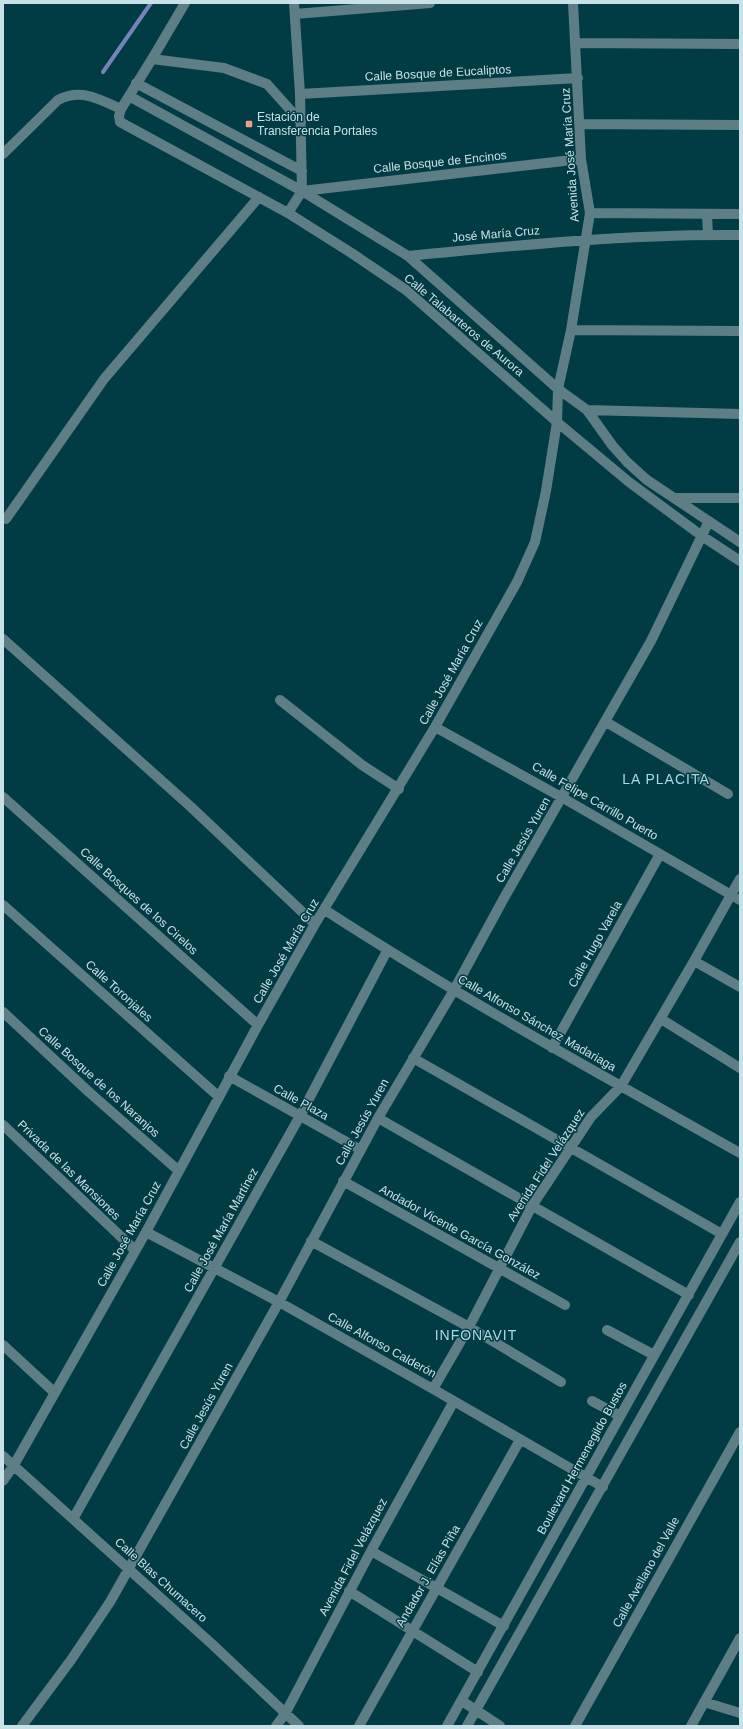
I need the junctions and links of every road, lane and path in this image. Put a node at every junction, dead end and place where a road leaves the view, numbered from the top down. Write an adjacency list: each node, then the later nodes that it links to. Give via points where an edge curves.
1 (185, 3): 8 (street)
2 (294, 3): 5 (street)
3 (430, 3): 5 (street)
4 (573, 3): 6 (street, Avenida José María Cruz)
5 (295, 14): 11 (street)
6 (576, 42): 7 (street); 9 (street, Avenida José María Cruz)
7 (740, 44)
8 (152, 59): 10 (street); 14 (street, via 224,68 267,84)
9 (578, 78): 11 (street, Calle Bosque de Eucaliptos); 15 (street, Avenida José María Cruz)
10 (136, 83): 12 (street); 19 (street)
11 (300, 94): 14 (street)
12 (129, 96): 13 (street); 20 (street, Calle Talabarteros de Aurora)
13 (121, 109): 17 (street, via 92,96 65,97 58,100); 21 (street, Calle Talabarteros de Aurora, via 118,116 120,122 127,127)
14 (301, 122): 19 (street)
15 (580, 124): 16 (street); 18 (street, Avenida José María Cruz)
16 (740, 125)
17 (3, 154)
18 (581, 159): 20 (street, Calle Bosque de Encinos); 23 (street, Avenida José María Cruz)
19 (302, 171): 20 (street)
20 (302, 191): 22 (street); 29 (street, Calle Talabarteros de Aurora)
21 (259, 197): 22 (street, Calle Talabarteros de Aurora); 38 (street, via 104,379)
22 (288, 213): 35 (street, Calle Talabarteros de Aurora, via 406,290)
23 (590, 213): 24 (street); 28 (street, Avenida José María Cruz)
24 (707, 214): 25 (street); 26 (street)
25 (740, 214)
26 (708, 235): 27 (street, José María Cruz); 28 (street, José María Cruz)
27 (740, 235)
28 (587, 239): 29 (street, José María Cruz); 30 (street, Avenida José María Cruz)
29 (408, 256): 32 (street, Calle Talabarteros de Aurora)
30 (571, 330): 31 (street); 32 (street, Avenida José María Cruz)
31 (740, 331)
32 (558, 389): 33 (street, Calle Talabarteros de Aurora); 35 (street, Avenida José María Cruz)
33 (587, 410): 34 (street); 36 (street, Calle Talabarteros de Aurora, via 627,462 647,480)
34 (740, 414)
35 (557, 422): 40 (street, Calle Talabarteros de Aurora, via 629,482); 46 (street, Calle José María Cruz, via 535,542 527,562)
36 (675, 498): 37 (street); 39 (street, Calle Talabarteros de Aurora)
37 (740, 498)
38 (6, 519)
39 (709, 521): 40 (street, Calle Jesús Yuren); 41 (street, Calle Talabarteros de Aurora)
40 (702, 536): 42 (street, Calle Talabarteros de Aurora); 45 (street, Calle Jesús Yuren, via 651,642)
41 (740, 542)
42 (740, 561)
43 (3, 639): 56 (street, via 191,807)
44 (280, 700): 47 (street, via 362,765)
45 (606, 722): 48 (street); 50 (street, Calle Jesús Yuren)
46 (436, 727): 47 (street, Calle José María Cruz); 50 (street, Calle Felipe Carrillo Puerto)
47 (399, 789): 55 (street, Calle José María Cruz)
48 (728, 794)
49 (3, 798): 63 (street, Calle Bosques de los Cirelos)
50 (563, 798): 51 (street, Calle Felipe Carrillo Puerto); 60 (street, Calle Jesús Yuren)
51 (660, 854): 53 (street, Calle Felipe Carrillo Puerto); 64 (street, Calle Hugo Varela)
52 (740, 879): 53 (street, Avenida Fidel Velázquez)
53 (736, 898): 58 (street, Avenida Fidel Velázquez)
54 (3, 905): 69 (street, Calle Toronjales)
55 (325, 910): 56 (street, Calle José María Cruz); 57 (street, Calle Alfonso Sánchez Madariaga)
56 (315, 924): 63 (street, Calle José María Cruz)
57 (387, 951): 60 (street, Calle Alfonso Sánchez Madariaga); 70 (street, Calle José María Martínez)
58 (694, 961): 59 (street); 62 (street, Avenida Fidel Velázquez)
59 (740, 987)
60 (454, 990): 64 (street, Calle Alfonso Sánchez Madariaga); 65 (street, Calle Jesús Yuren)
61 (3, 1012): 76 (street, Calle Bosque de los Naranjos)
62 (661, 1019): 66 (street); 68 (street, Avenida Fidel Velázquez)
63 (258, 1025): 67 (street, Calle José María Cruz)
64 (552, 1048): 68 (street, Calle Alfonso Sánchez Madariaga)
65 (414, 1058): 71 (street, Calle Jesús Yuren); 73 (street)
66 (740, 1068)
67 (229, 1076): 69 (street, Calle José María Cruz); 70 (street, Calle Plaza)
68 (621, 1086): 73 (street, Avenida Fidel Velázquez, via 591,1116); 75 (street, Calle Alfonso Sánchez Madariaga)
69 (218, 1096): 76 (street, Calle José María Cruz)
70 (300, 1116): 74 (street, Calle Plaza); 85 (street, Calle José María Martínez)
71 (378, 1118): 74 (street, Calle Jesús Yuren); 79 (street)
72 (3, 1125): 84 (street, Privada de las Mansiones)
73 (571, 1149): 79 (street, Avenida Fidel Velázquez); 81 (street)
74 (361, 1150): 77 (street, Calle Jesús Yuren)
75 (740, 1153)
76 (179, 1171): 80 (street, Calle José María Cruz)
77 (343, 1182): 82 (street, Calle Jesús Yuren); 86 (street, Andador Vicente García González)
78 (740, 1202): 81 (street, Boulevard Hermenegildo Bustos)
79 (532, 1206): 86 (street, Avenida Fidel Velázquez); 87 (street)
80 (146, 1232): 84 (street, Calle José María Cruz); 85 (street, Calle Alfonso Calderón)
81 (722, 1234): 87 (street, Boulevard Hermenegildo Bustos)
82 (311, 1241): 88 (street, Calle Jesús Yuren); 92 (street)
83 (740, 1242): 91 (street)
84 (135, 1250): 98 (street, Calle José María Cruz)
85 (215, 1268): 88 (street, Calle Alfonso Calderón); 109 (street, Calle José María Martínez)
86 (498, 1269): 89 (street, Andador Vicente García González); 92 (street, Avenida Fidel Velázquez)
87 (689, 1295): 90 (street, Boulevard Hermenegildo Bustos)
88 (279, 1302): 97 (street, Calle Alfonso Calderón); 111 (street, Calle Jesús Yuren)
89 (565, 1305)
90 (677, 1317): 91 (street); 95 (street, Boulevard Hermenegildo Bustos)
91 (693, 1326): 108 (street)
92 (469, 1327): 96 (street); 97 (street, Avenida Fidel Velázquez)
93 (607, 1330): 95 (street)
94 (3, 1345): 98 (street)
95 (654, 1355): 101 (street, Boulevard Hermenegildo Bustos)
96 (561, 1382)
97 (434, 1389): 99 (street, Calle Alfonso Calderón)
98 (55, 1393): 105 (street, Calle José María Cruz)
99 (454, 1401): 103 (street, Calle Alfonso Calderón); 110 (street, Avenida Fidel Velázquez)
100 (592, 1401): 101 (street)
101 (620, 1416): 106 (street, Boulevard Hermenegildo Bustos)
102 (740, 1432): 130 (street, Calle Avellano del Valle)
103 (520, 1440): 106 (street, Calle Alfonso Calderón); 112 (street, Andador J. Elías Piña)
104 (3, 1456): 105 (street, Calle Blas Chumacero)
105 (14, 1465): 107 (street, Calle José María Cruz); 109 (street, Calle Blas Chumacero)
106 (586, 1477): 108 (street, Calle Alfonso Calderón); 114 (street, Boulevard Hermenegildo Bustos)
107 (3, 1481)
108 (603, 1487): 120 (street)
109 (73, 1519): 111 (street, Calle Blas Chumacero)
110 (371, 1551): 112 (street); 113 (street, Avenida Fidel Velázquez)
111 (129, 1569): 122 (street, Calle Blas Chumacero); 123 (street, Calle Jesús Yuren, via 98,1622)
112 (437, 1588): 114 (street); 115 (street, Andador J. Elías Piña)
113 (349, 1591): 115 (street); 122 (street, Avenida Fidel Velázquez)
114 (504, 1626): 117 (street, Boulevard Hermenegildo Bustos)
115 (412, 1630): 117 (street); 126 (street, Andador J. Elías Piña)
116 (740, 1638): 119 (street)
117 (478, 1672): 118 (street, Boulevard Hermenegildo Bustos)
118 (462, 1701): 120 (street); 127 (street, Boulevard Hermenegildo Bustos)
119 (704, 1702): 121 (street); 131 (street)
120 (476, 1710): 128 (street); 129 (street)
121 (740, 1713)
122 (285, 1714): 124 (street, Avenida Fidel Velázquez); 125 (street, Calle Blas Chumacero)
123 (22, 1726)
124 (276, 1726)
125 (299, 1726)
126 (359, 1726)
127 (447, 1726)
128 (467, 1726)
129 (500, 1726)
130 (575, 1726)
131 (691, 1726)

